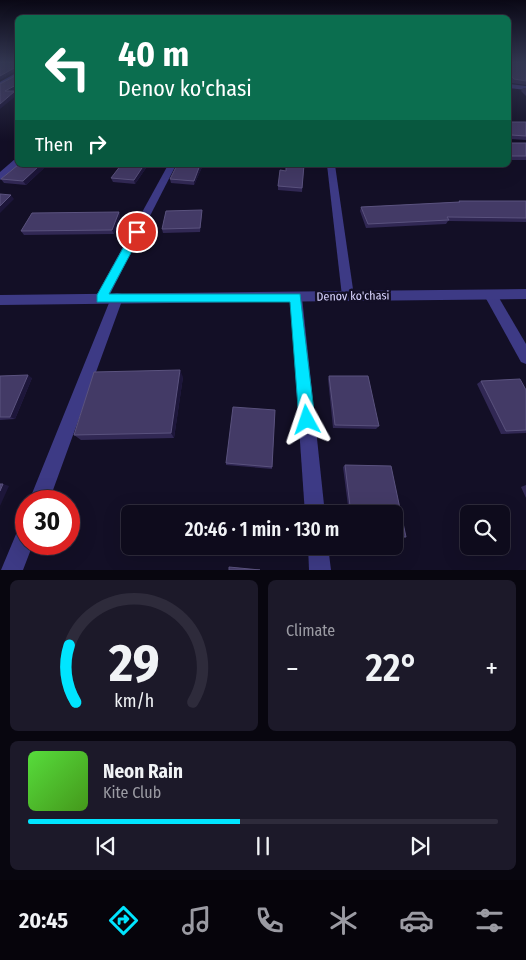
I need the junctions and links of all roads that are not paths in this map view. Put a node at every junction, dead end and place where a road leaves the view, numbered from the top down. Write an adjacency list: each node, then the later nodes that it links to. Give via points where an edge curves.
1 (15, 164): 4 (street)
2 (171, 167): 9 (street)
3 (331, 167): 7 (street)
4 (0, 177)
5 (526, 294): 6 (street, Denov ko'chasi)
6 (490, 295): 7 (street, Denov ko'chasi); 11 (street)
7 (348, 296): 8 (street, Denov ko'chasi)
8 (296, 297): 9 (street, Denov ko'chasi); 13 (street)
9 (109, 298): 10 (street, Denov ko'chasi); 12 (street)
10 (0, 300)
11 (526, 357)
12 (43, 490)
13 (314, 505)
14 (18, 555): 16 (street)
15 (319, 555): 17 (street)
16 (12, 570)
17 (320, 570)

